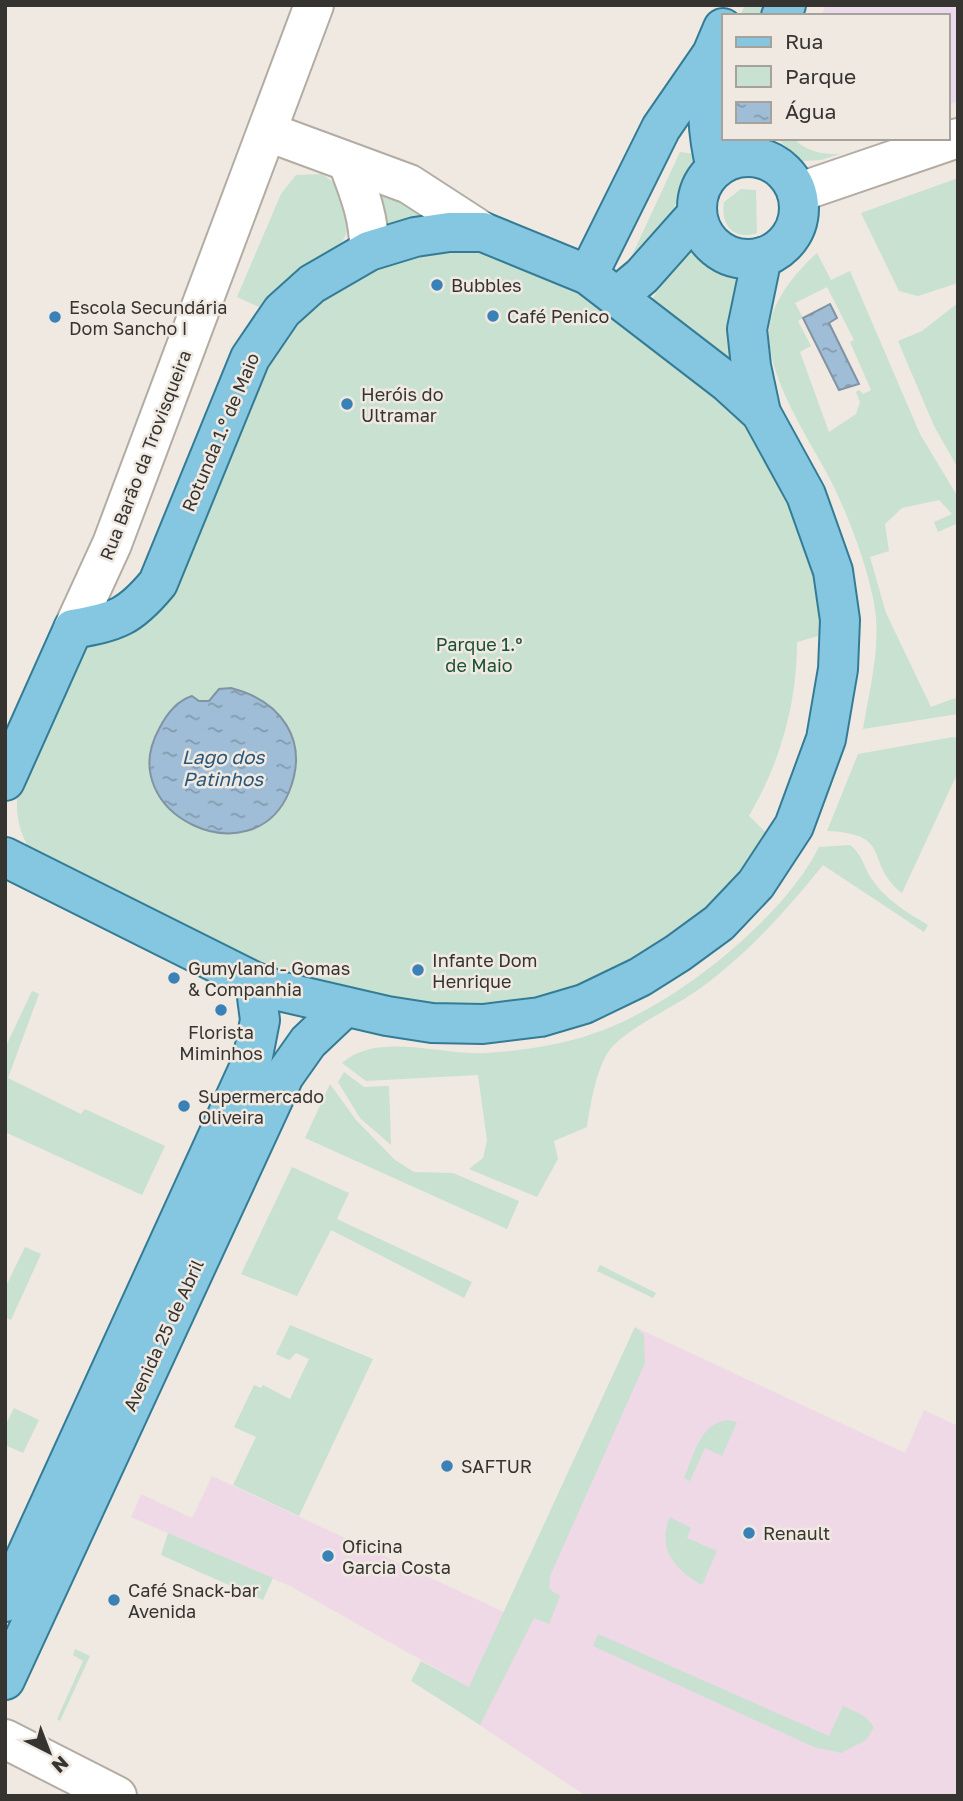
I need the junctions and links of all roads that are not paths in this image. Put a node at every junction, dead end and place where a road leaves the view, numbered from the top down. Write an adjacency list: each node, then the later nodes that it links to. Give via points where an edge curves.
1 (314, 5): 3 (street, Rua Barão da Trovisqueira)
2 (717, 41): 7 (main road, via 707,92 709,142); 13 (main road, via 660,128)
3 (268, 132): 6 (street); 15 (street, Rua Barão da Trovisqueira, via 112,544)
4 (958, 138): 8 (street)
5 (761, 149): 7 (main road); 8 (main road)
6 (348, 163): 10 (street, via 409,184); 11 (street, via 362,200)
7 (716, 168): 9 (main road, via 698,196)
8 (797, 193): 12 (main road, via 796,225 788,239)
9 (697, 214): 12 (main road, via 713,245 745,259); 13 (main road, via 642,276)
10 (483, 232): 11 (main road, Rotunda 1.º de Maio, via 415,237); 13 (main road, Rotunda 1.º de Maio)
11 (369, 251): 15 (main road, Rotunda 1.º de Maio, via 312,284 261,337 158,583 137,609 110,623)
12 (762, 257): 14 (main road, via 747,329)
13 (603, 286): 14 (main road, Rotunda 1.º de Maio)
14 (761, 412): 19 (main road, Rotunda 1.º de Maio, via 806,495 824,541 840,620 838,669 826,739 785,842 719,923 640,977 584,1004 540,1017 483,1024 432,1023)
15 (73, 629): 16 (main road, Rua Barão da Trovisqueira)
16 (5, 781)
17 (5, 857): 18 (main road, Rotunda 1.º de Maio)
18 (256, 982): 19 (main road, Rotunda 1.º de Maio); 20 (main road, Avenida 25 de Abril, via 260,1020)
19 (345, 1007): 20 (main road, Avenida 25 de Abril, via 322,1026)
20 (241, 1127): 21 (main road, Avenida 25 de Abril)
21 (181, 1259): 22 (main road, Avenida 25 de Abril); 23 (main road, Avenida 25 de Abril)
22 (5, 1602)
23 (5, 1679)
24 (5, 1739): 25 (street)
25 (117, 1796)

